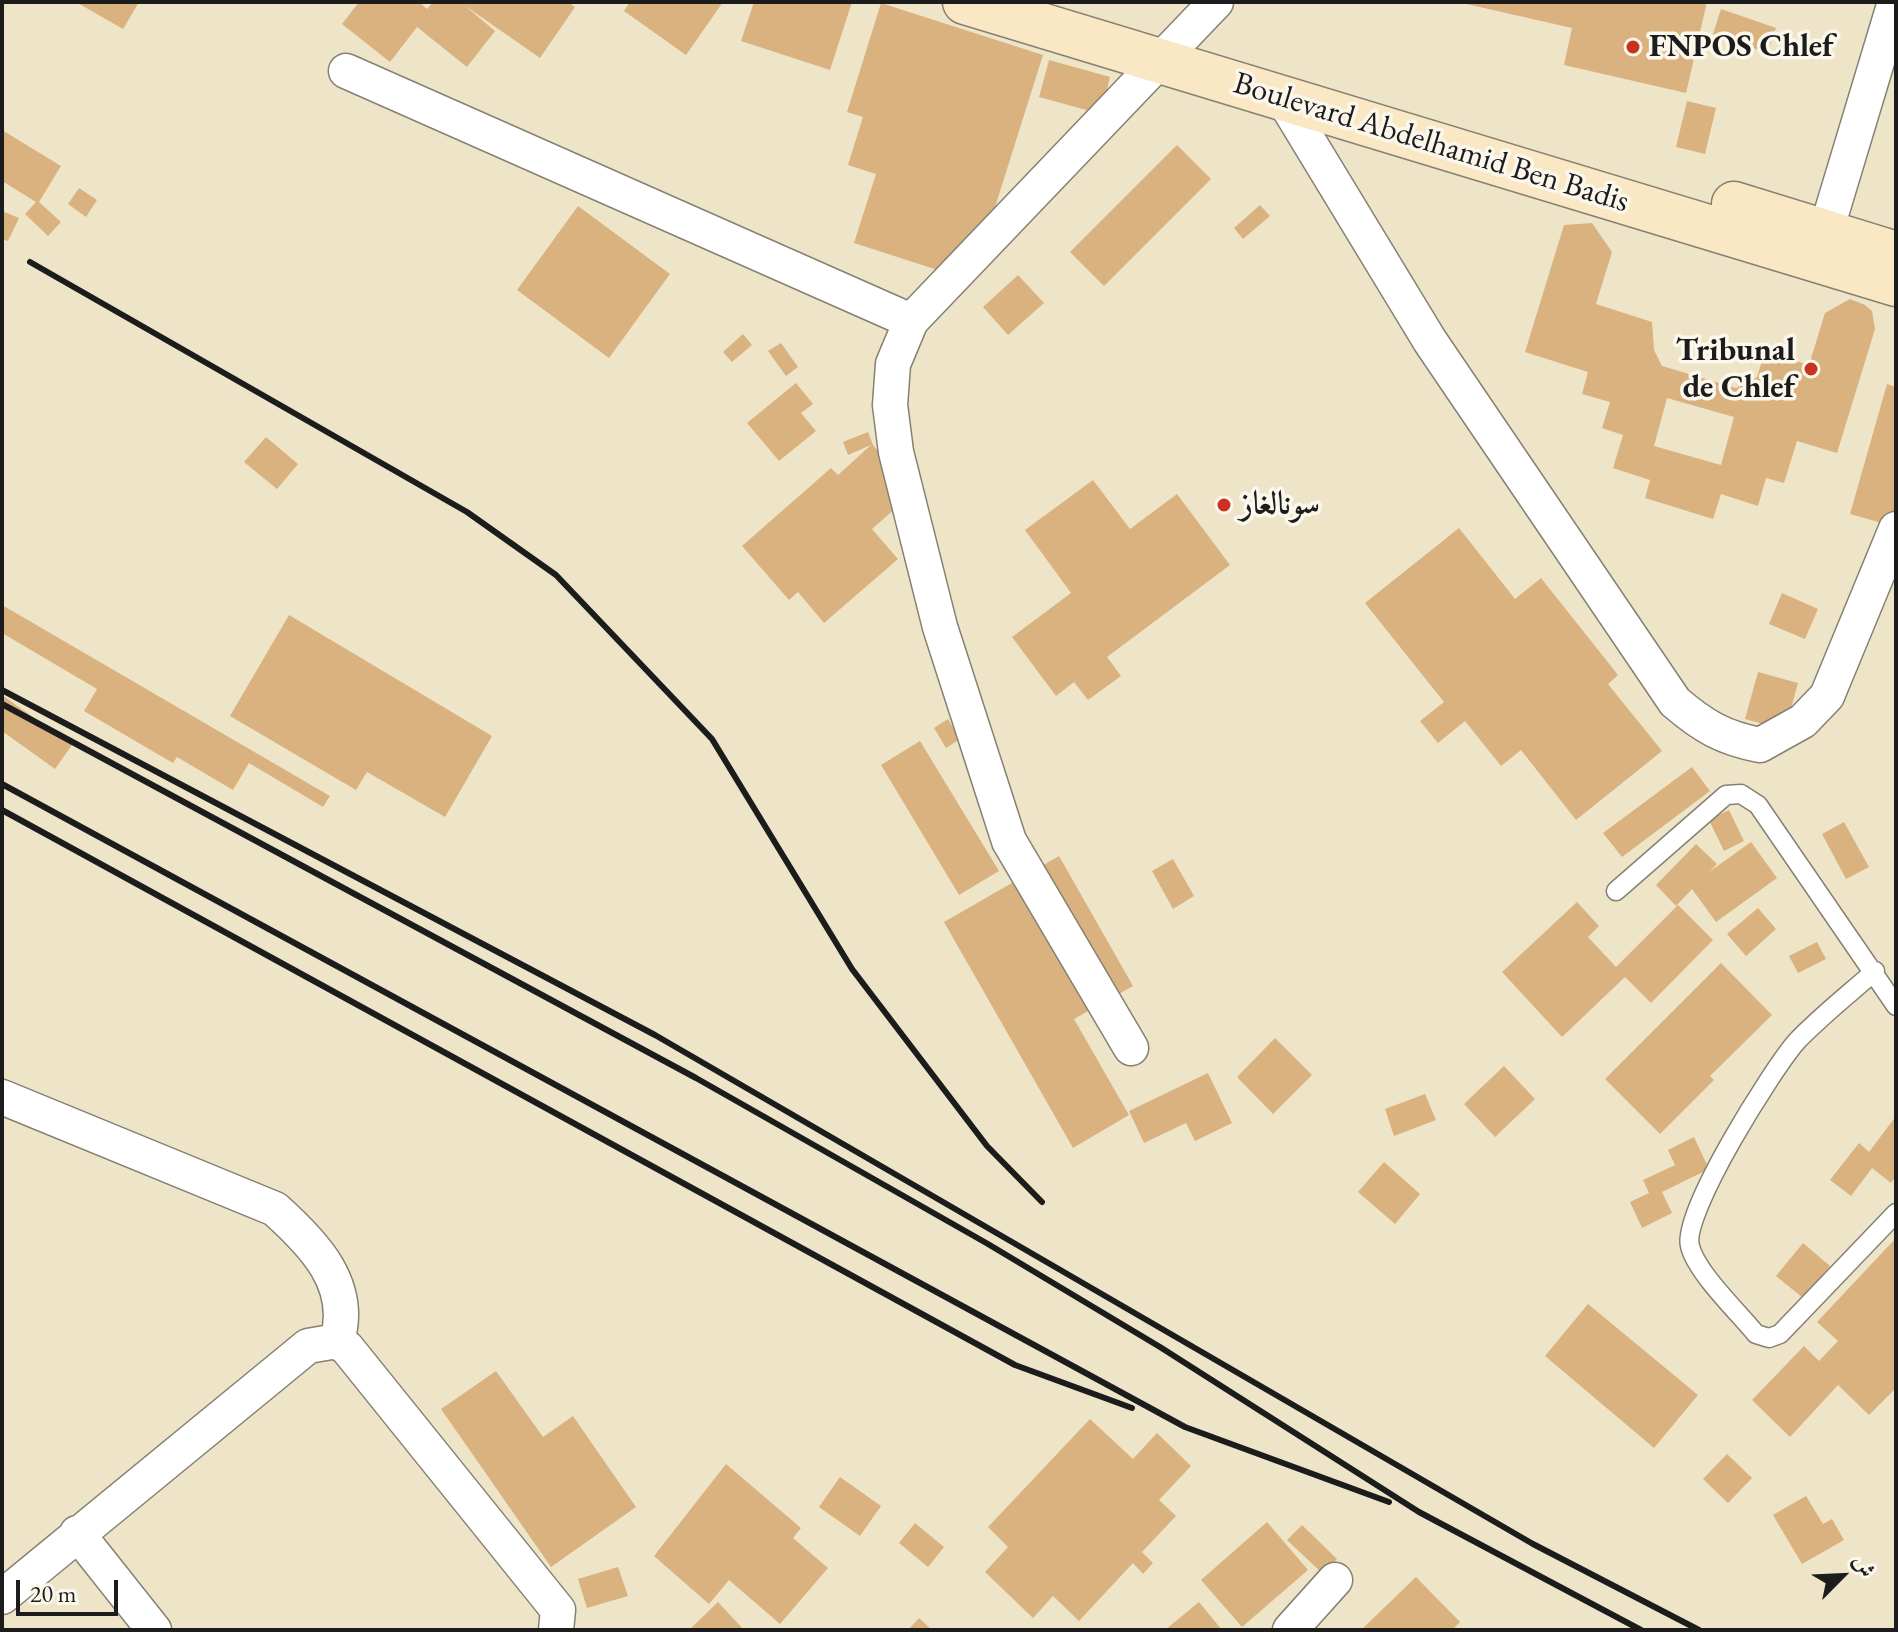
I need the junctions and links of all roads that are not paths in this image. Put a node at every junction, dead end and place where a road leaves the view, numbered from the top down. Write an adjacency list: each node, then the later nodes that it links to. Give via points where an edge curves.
1 (965, 2): 4 (main road, Boulevard Abdelhamid Ben Badis)
2 (1070, 2): 4 (main road, Boulevard Abdelhamid Ben Badis)
3 (1895, 2): 7 (street)
4 (1193, 23): 6 (main road, Boulevard Abdelhamid Ben Badis); 7 (main road, Boulevard Abdelhamid Ben Badis); 10 (street)
5 (346, 71): 10 (street)
6 (1283, 99): 9 (main road, Boulevard Abdelhamid Ben Badis); 11 (street, via 1430,341 1535,499 1675,702 1705,727 1726,739 1760,745 1786,734 1811,713 1827,696)
7 (1826, 231): 8 (main road, Boulevard Abdelhamid Ben Badis)
8 (1896, 254)
9 (1896, 284)
10 (911, 321): 15 (street, via 893,364 890,405 896,452 940,627 1009,841)
11 (1896, 529)
12 (1616, 891): 13 (lane, via 1726,795 1741,794 1758,805)
13 (1875, 971): 14 (lane); 17 (lane, via 1796,1043 1729,1143 1690,1228 1689,1244 1756,1334 1769,1338 1780,1334)
14 (1896, 1006)
15 (1131, 1048)
16 (2, 1097): 18 (street, via 275,1209 310,1240 334,1277 341,1300)
17 (1896, 1213)
18 (337, 1341): 19 (street, via 308,1346); 23 (street, via 558,1610)
19 (77, 1533): 21 (street); 22 (street)
20 (1335, 1580): 24 (street)
21 (2, 1597)
22 (154, 1630)
23 (556, 1630)
24 (1290, 1630)

